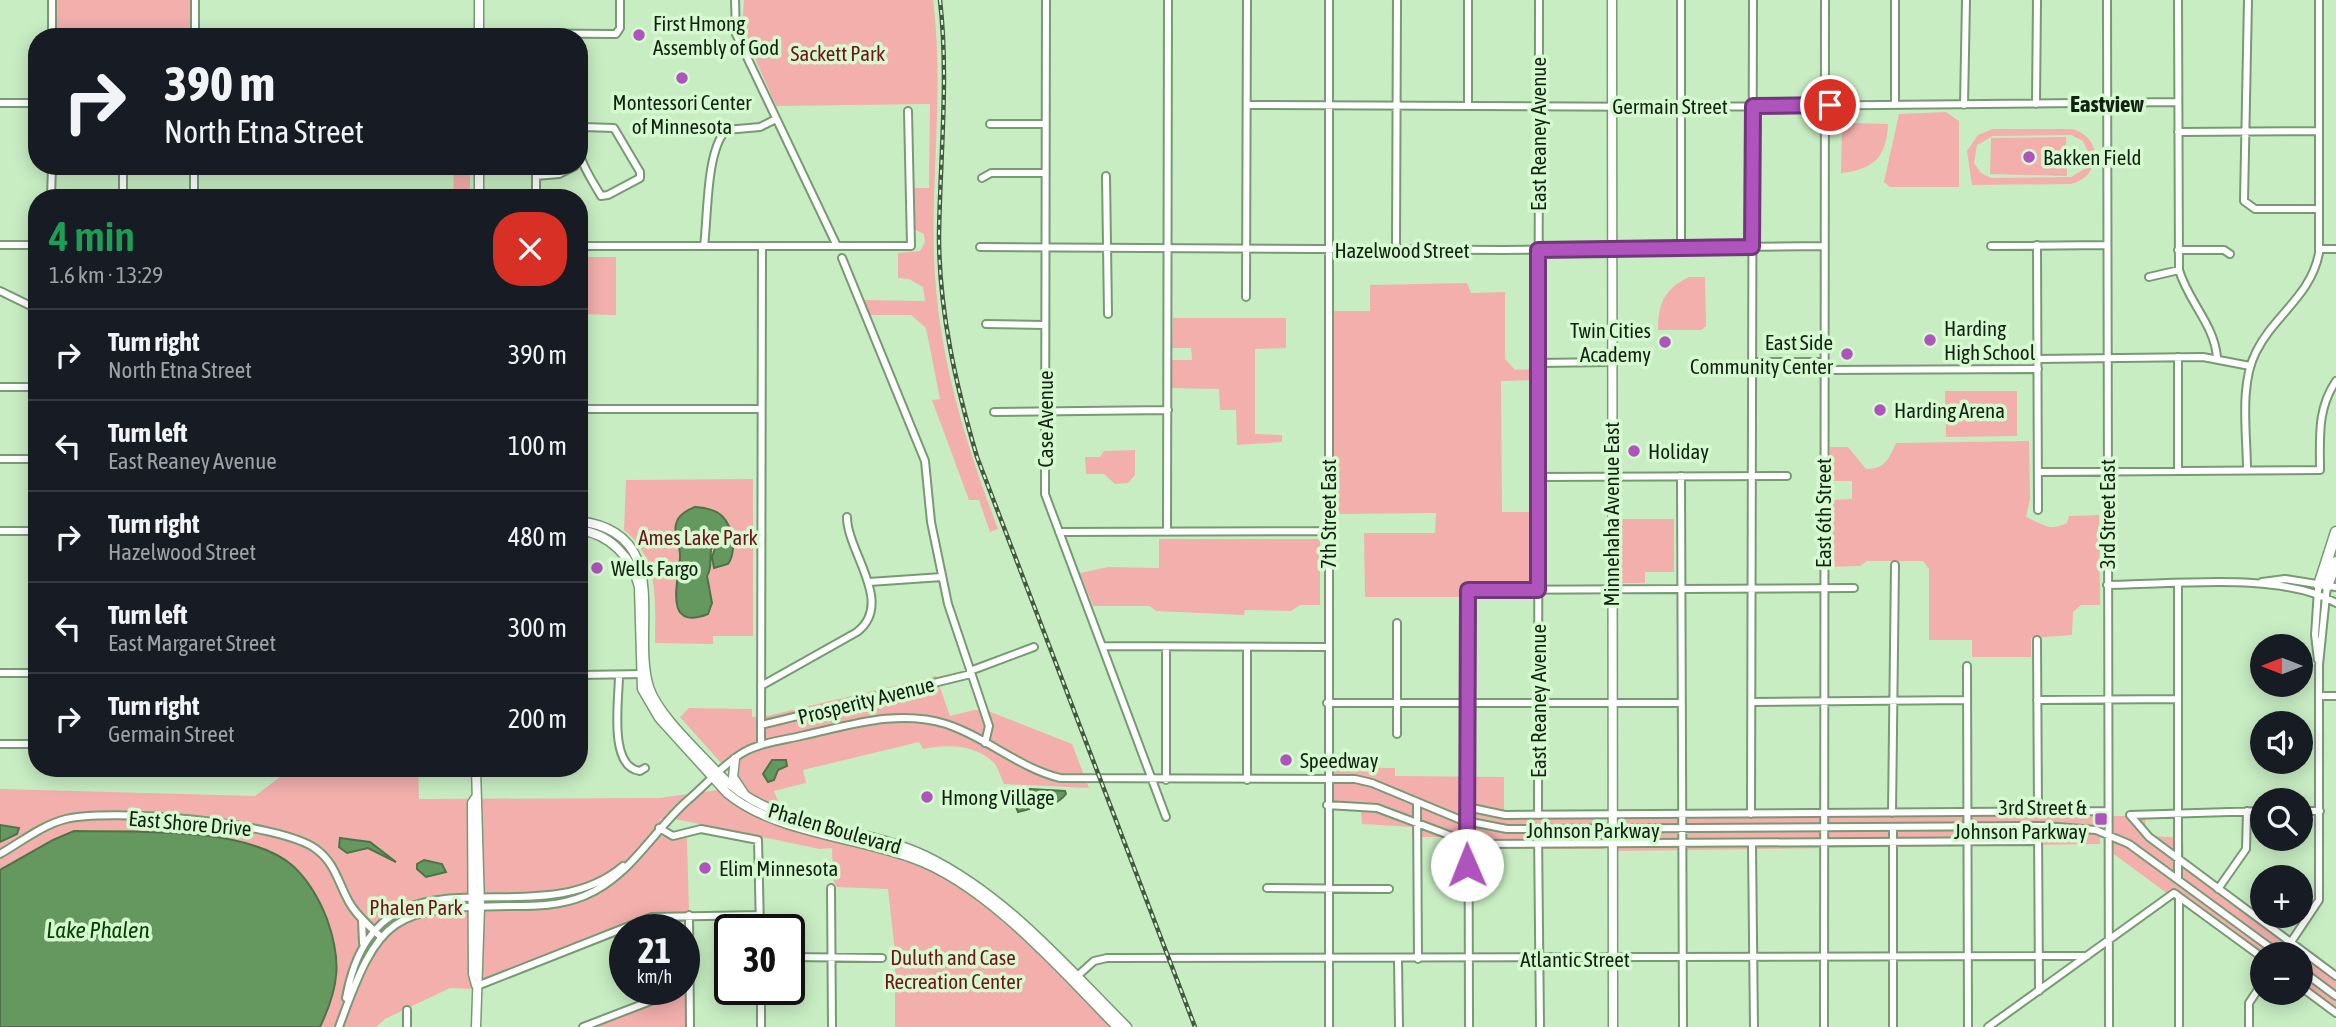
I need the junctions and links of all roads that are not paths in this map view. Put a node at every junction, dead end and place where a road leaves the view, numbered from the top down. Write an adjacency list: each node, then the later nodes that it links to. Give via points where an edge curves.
1 (52, 0): 24 (street)
2 (195, 0): 25 (street)
3 (479, 0): 26 (main road)
4 (620, 0): 27 (street, via 618,32)
5 (735, 0): 45 (street, via 736,34)
6 (1046, 0): 47 (street, Case Avenue)
7 (1168, 0): 73 (street)
8 (1247, 0): 36 (street)
9 (1329, 0): 37 (street, 7th Street East)
10 (1396, 0): 38 (street)
11 (1468, 0): 39 (street)
12 (1539, 0): 40 (street, East Reaney Avenue)
13 (1612, 0): 42 (main road, Minnehaha Avenue East)
14 (1681, 0): 43 (street)
15 (1753, 0): 41 (street)
16 (1825, 0): 33 (street, East 6th Street)
17 (1895, 0): 34 (street)
18 (1966, 0): 35 (street)
19 (2038, 0): 31 (street)
20 (2107, 0): 32 (street, 3rd Street East)
21 (2178, 0): 28 (street)
22 (2248, 0): 51 (street)
23 (2319, 0): 49 (street)
24 (52, 28)
25 (195, 28)
26 (479, 28)
27 (588, 34)
28 (2178, 102): 32 (street, Germain Street); 50 (street)
29 (0, 103): 30 (street)
30 (28, 103)
31 (2036, 104): 32 (street, Germain Street); 35 (street, Germain Street)
32 (2107, 104): 61 (street, 3rd Street East)
33 (1824, 105): 34 (street, Germain Street); 41 (street, Germain Street); 67 (street, East 6th Street)
34 (1895, 105): 35 (street, Germain Street)
35 (1965, 105)
36 (1247, 106): 37 (street, Germain Street); 75 (street)
37 (1328, 106): 38 (street, Germain Street); 79 (street, 7th Street East)
38 (1396, 106): 39 (street, Germain Street); 80 (street)
39 (1468, 106): 40 (street, Germain Street)
40 (1539, 106): 42 (street, Germain Street); 81 (street, East Reaney Avenue)
41 (1753, 106): 43 (street, Germain Street); 72 (street)
42 (1611, 107): 43 (street, Germain Street); 76 (main road, Minnehaha Avenue East)
43 (1681, 107): 74 (street)
44 (908, 111): 66 (street, via 911,246)
45 (776, 119): 64 (street, via 760,127 726,130 718,141 707,193); 66 (street)
46 (990, 124): 47 (street)
47 (1045, 124): 52 (street, Case Avenue)
48 (588, 127): 54 (street, via 612,127 641,176 604,196)
49 (2319, 131): 51 (street); 58 (street)
50 (2178, 132): 51 (street); 82 (street)
51 (2245, 132): 58 (street, via 2246,204 2255,209)
52 (1045, 173): 56 (street, via 991,173); 70 (street, Case Avenue)
53 (548, 175): 57 (street, via 536,176)
54 (588, 175)
55 (1106, 176): 71 (street)
56 (982, 178)
57 (536, 189)
58 (2319, 209): 77 (street)
59 (28, 245): 62 (street)
60 (2037, 245): 61 (street); 68 (street); 95 (street)
61 (2107, 245): 96 (street, 3rd Street East)
62 (0, 246)
63 (588, 246): 64 (street)
64 (704, 246): 65 (street)
65 (762, 246): 66 (street); 108 (street)
66 (838, 246)
67 (1824, 246): 72 (street, Hazelwood Street); 99 (street, East 6th Street)
68 (1991, 246)
69 (980, 247): 70 (street, Hazelwood Street)
70 (1045, 247): 71 (street, Hazelwood Street); 92 (street, Case Avenue)
71 (1107, 247): 73 (street, Hazelwood Street); 90 (street)
72 (1752, 247): 74 (street, Hazelwood Street); 98 (street)
73 (1168, 248): 75 (street, Hazelwood Street); 110 (street)
74 (1681, 248): 76 (street, Hazelwood Street)
75 (1246, 249): 79 (street, Hazelwood Street); 88 (street)
76 (1611, 249): 81 (street, Hazelwood Street); 97 (main road, Minnehaha Avenue East)
77 (2319, 249): 78 (street); 101 (street, via 2305,290 2261,342)
78 (2336, 249)
79 (1328, 250): 80 (street, Hazelwood Street); 128 (street, 7th Street East)
80 (1396, 250): 81 (street, Hazelwood Street)
81 (1538, 250): 100 (street, East Reaney Avenue)
82 (2178, 250): 83 (street, via 2224,250); 85 (street)
83 (2230, 254)
84 (842, 258): 135 (street, via 925,461)
85 (2179, 270): 86 (street); 94 (street, via 2212,334)
86 (2148, 277)
87 (0, 290): 89 (street)
88 (1246, 297)
89 (28, 304)
90 (1108, 314)
91 (986, 324): 92 (street)
92 (1045, 325): 109 (street, Case Avenue)
93 (2178, 357): 94 (street); 96 (street); 115 (street)
94 (2217, 357): 101 (street)
95 (2038, 359): 96 (street); 102 (street)
96 (2107, 359): 117 (street, 3rd Street East)
97 (1611, 362): 100 (street); 119 (main road, Minnehaha Avenue East)
98 (1752, 362): 99 (street); 118 (street)
99 (1824, 362): 103 (street, East 6th Street)
100 (1538, 363): 122 (street, East Reaney Avenue)
101 (2250, 366): 114 (street)
102 (2038, 369): 103 (street); 116 (street)
103 (1824, 370): 139 (street, East 6th Street)
104 (2336, 381): 114 (street, via 2321,417 2320,470)
105 (0, 387): 106 (street)
106 (28, 387)
107 (588, 409): 108 (street)
108 (761, 409): 165 (street)
109 (1045, 410): 110 (street); 111 (street); 130 (street, Case Avenue, via 1045,494)
110 (1168, 410): 131 (street)
111 (994, 412)
112 (0, 459): 113 (street)
113 (28, 459)
114 (2248, 470): 115 (street)
115 (2178, 471): 117 (street)
116 (2038, 472): 117 (street); 123 (street)
117 (2107, 472): 137 (street, 3rd Street East)
118 (1752, 475): 120 (street); 121 (street); 144 (street)
119 (1611, 476): 120 (street); 122 (street); 142 (main road, Minnehaha Avenue East)
120 (1681, 476): 143 (street)
121 (1787, 476)
122 (1538, 477): 147 (street, East Reaney Avenue)
123 (2038, 510)
124 (847, 517): 136 (street, via 847,531)
125 (588, 523): 162 (main road, Phalen Boulevard, via 618,537 642,571)
126 (0, 531): 127 (street)
127 (28, 531)
128 (1328, 531): 131 (street); 145 (street, 7th Street East)
129 (588, 532): 162 (main road, Phalen Boulevard, via 618,547 635,572)
130 (1059, 532): 131 (street); 152 (street, Case Avenue)
131 (1167, 532)
132 (2336, 532): 141 (highway)
133 (2336, 562): 141 (highway)
134 (1895, 565): 173 (street)
135 (942, 577): 136 (street); 161 (street)
136 (869, 582): 165 (street, via 870,613 863,627)
137 (2107, 585): 138 (street); 168 (street, 3rd Street East)
138 (2178, 585): 141 (street, via 2285,579); 169 (street)
139 (1823, 588): 140 (street); 144 (street); 172 (street, East 6th Street)
140 (1854, 588)
141 (2325, 588): 148 (street); 148 (street); 157 (street, via 2315,645)
142 (1611, 589): 143 (street); 147 (street); 180 (main road, Minnehaha Avenue East)
143 (1681, 589): 144 (street); 176 (street)
144 (1752, 589): 174 (street)
145 (1328, 590): 146 (street); 156 (street, 7th Street East)
146 (1338, 590)
147 (1538, 590): 178 (street, via 1468,590); 179 (street, East Reaney Avenue)
148 (2326, 598): 149 (street); 157 (street)
149 (2336, 603)
150 (1397, 623): 177 (street)
151 (2037, 640): 171 (street)
152 (1102, 646): 154 (street); 192 (street, Case Avenue)
153 (1034, 647): 161 (street, Prosperity Avenue)
154 (1166, 647): 155 (street); 193 (street)
155 (1247, 647): 156 (street); 194 (street)
156 (1328, 647): 175 (street, 7th Street East)
157 (2319, 665): 166 (street)
158 (1967, 666): 170 (street)
159 (0, 673): 160 (street)
160 (28, 673)
161 (970, 673): 181 (street, Prosperity Avenue); 183 (street, via 989,726)
162 (643, 674): 164 (street); 189 (main road, Phalen Boulevard, via 642,689 654,711)
163 (588, 675): 164 (street)
164 (618, 675): 188 (street, via 620,757 632,769)
165 (761, 686): 181 (street)
166 (2319, 696): 167 (street); 203 (street)
167 (2336, 696)
168 (2107, 699): 169 (street); 171 (street); 200 (street, 3rd Street East)
169 (2178, 699): 205 (street)
170 (1967, 700): 173 (street); 204 (street)
171 (2037, 700): 199 (street)
172 (1823, 701): 173 (street); 174 (street); 206 (street, East 6th Street)
173 (1895, 701): 207 (street)
174 (1753, 702): 208 (street)
175 (1327, 703): 177 (street); 191 (street, 7th Street East)
176 (1681, 703): 180 (street); 211 (street)
177 (1397, 704): 178 (street); 182 (street)
178 (1466, 704): 179 (street); 197 (street)
179 (1537, 704): 180 (street); 209 (street, East Reaney Avenue)
180 (1611, 704): 210 (main road, Minnehaha Avenue East)
181 (761, 725): 186 (street)
182 (1397, 734)
183 (985, 743): 186 (street, Johnson Parkway, via 948,725 906,717); 192 (street, Johnson Parkway, via 1060,778)
184 (0, 744): 185 (street)
185 (28, 744)
186 (761, 745): 187 (street, Johnson Parkway)
187 (735, 759): 189 (street, Johnson Parkway); 198 (main road, via 735,782 749,798)
188 (645, 768)
189 (715, 776): 198 (main road, Phalen Boulevard); 217 (street, Johnson Parkway); 272 (main road, Phalen Boulevard, via 737,802 767,816 925,863 997,909)
190 (476, 777): 242 (main road)
191 (1327, 779): 194 (street, Johnson Parkway); 195 (street, Johnson Parkway, via 1363,780); 196 (street, 7th Street East)
192 (1152, 780): 193 (street, Johnson Parkway); 212 (street, Case Avenue)
193 (1166, 780): 194 (street, Johnson Parkway)
194 (1247, 780)
195 (1417, 802): 213 (street, Johnson Parkway); 214 (street)
196 (1327, 805): 214 (street, Johnson Parkway, via 1365,805); 238 (street, 7th Street East)
197 (1467, 807): 209 (street, Johnson Parkway, via 1490,814); 213 (street)
198 (772, 811): 272 (main road, Phalen Boulevard, via 930,858 1008,909)
199 (2038, 811): 200 (street, Johnson Parkway); 204 (street, Johnson Parkway)
200 (2108, 811): 223 (street, 3rd Street East)
201 (2248, 811): 205 (street); 240 (street, via 2246,849)
202 (2313, 811): 203 (street)
203 (2320, 811): 251 (street, via 2319,900)
204 (1967, 812): 207 (street, Johnson Parkway); 215 (street)
205 (2179, 812): 234 (street); 234 (street, via 2130,815 2149,837)
206 (1822, 813): 207 (street, Johnson Parkway); 208 (street, Johnson Parkway); 219 (street, East 6th Street)
207 (1892, 813)
208 (1752, 814): 211 (street, Johnson Parkway)
209 (1538, 815): 210 (street, Johnson Parkway)
210 (1611, 815): 211 (street, Johnson Parkway); 222 (main road, Minnehaha Avenue East)
211 (1682, 815): 220 (street)
212 (1166, 817)
213 (1467, 821): 221 (street, Johnson Parkway); 224 (street)
214 (1417, 822): 224 (street, Johnson Parkway); 264 (street)
215 (1967, 827): 216 (street, Johnson Parkway); 218 (street, Johnson Parkway); 226 (street)
216 (2038, 827): 223 (street, Johnson Parkway); 225 (street)
217 (659, 828): 242 (street, Johnson Parkway, via 610,877 571,893); 243 (street, via 673,836 701,829 755,838 760,843)
218 (1893, 828): 219 (street, Johnson Parkway); 228 (street)
219 (1822, 829): 220 (street, Johnson Parkway); 227 (street, East 6th Street)
220 (1682, 830): 222 (street, Johnson Parkway); 230 (street)
221 (1538, 831): 222 (street, Johnson Parkway); 229 (street)
222 (1611, 831): 232 (main road, Minnehaha Avenue East)
223 (2108, 833): 235 (street, Johnson Parkway); 248 (street, 3rd Street East)
224 (1467, 841): 229 (street, Johnson Parkway, via 1473,845); 265 (street)
225 (2038, 841): 226 (street, Johnson Parkway); 254 (street)
226 (1967, 842): 228 (street, Johnson Parkway); 255 (street)
227 (1822, 843): 228 (street, Johnson Parkway); 231 (street, Johnson Parkway); 260 (street, East 6th Street)
228 (1893, 843): 261 (street)
229 (1538, 845): 232 (street, Johnson Parkway); 266 (street)
230 (1682, 845): 231 (street, Johnson Parkway); 232 (street, Johnson Parkway); 268 (street)
231 (1752, 845): 269 (street)
232 (1611, 846): 267 (main road, Minnehaha Avenue East)
233 (0, 854): 244 (street, East Shore Drive, via 50,825 75,817 239,825 296,838 319,851 332,865)
234 (2179, 859): 235 (street); 240 (street)
235 (2178, 879): 249 (street, Johnson Parkway)
236 (831, 888): 258 (street)
237 (1267, 888): 238 (street)
238 (1328, 888): 239 (street); 262 (street, 7th Street East)
239 (1390, 889)
240 (2218, 889): 250 (street)
241 (2176, 895): 248 (street); 253 (street); 306 (street)
242 (476, 902): 245 (street, Johnson Parkway, via 442,898 416,904); 247 (street, Johnson Parkway, via 423,911); 274 (main road, via 473,974)
243 (760, 914)
244 (361, 918): 245 (street, East Shore Drive); 252 (street)
245 (374, 931): 247 (street, East Shore Drive); 252 (street, Johnson Parkway)
246 (609, 934): 274 (street)
247 (381, 937): 284 (street, via 363,962)
248 (2108, 940): 256 (street); 305 (street, 3rd Street East)
249 (2265, 942)
250 (2290, 942)
251 (2292, 942)
252 (363, 946): 284 (street, via 352,970)
253 (2250, 949)
254 (2038, 955): 255 (street, Atlantic Street); 256 (street, Atlantic Street); 275 (street)
255 (1968, 956): 261 (street, Atlantic Street); 303 (street)
256 (2087, 956): 275 (street)
257 (805, 957): 258 (street)
258 (832, 958): 259 (street); 291 (street)
259 (882, 958)
260 (1823, 958): 261 (street, Atlantic Street); 269 (street, Atlantic Street); 301 (street, East 6th Street)
261 (1893, 958): 302 (street)
262 (1329, 959): 263 (street, Atlantic Street); 272 (street, Atlantic Street, via 1102,958); 294 (street, 7th Street East)
263 (1398, 959): 264 (street, Atlantic Street); 295 (street)
264 (1418, 959): 265 (street, Atlantic Street)
265 (1469, 959): 266 (street, Atlantic Street); 296 (street)
266 (1539, 959): 267 (street, Atlantic Street); 297 (street)
267 (1613, 959): 268 (street, Atlantic Street); 298 (main road, Minnehaha Avenue East)
268 (1683, 959): 269 (street, Atlantic Street); 299 (street)
269 (1753, 959): 300 (street)
270 (2313, 959): 271 (street)
271 (2336, 976)
272 (1074, 979): 292 (main road, Phalen Boulevard); 293 (main road, Phalen Boulevard)
273 (2313, 979): 277 (street)
274 (477, 986): 287 (main road)
275 (2039, 991): 304 (street)
276 (2313, 996): 283 (street)
277 (2336, 996)
278 (2250, 1002): 307 (street)
279 (635, 1005): 288 (street)
280 (687, 1005): 289 (street)
281 (761, 1005): 290 (street)
282 (407, 1010): 286 (street)
283 (2336, 1013)
284 (344, 1014): 285 (street)
285 (339, 1027)
286 (407, 1027)
287 (476, 1027)
288 (583, 1027)
289 (690, 1027)
290 (761, 1027)
291 (832, 1027)
292 (1117, 1027)
293 (1127, 1027)
294 (1329, 1027)
295 (1399, 1027)
296 (1469, 1027)
297 (1540, 1027)
298 (1613, 1027)
299 (1684, 1027)
300 (1754, 1027)
301 (1824, 1027)
302 (1893, 1027)
303 (1968, 1027)
304 (1988, 1027)
305 (2109, 1027)
306 (2179, 1027)
307 (2249, 1027)

